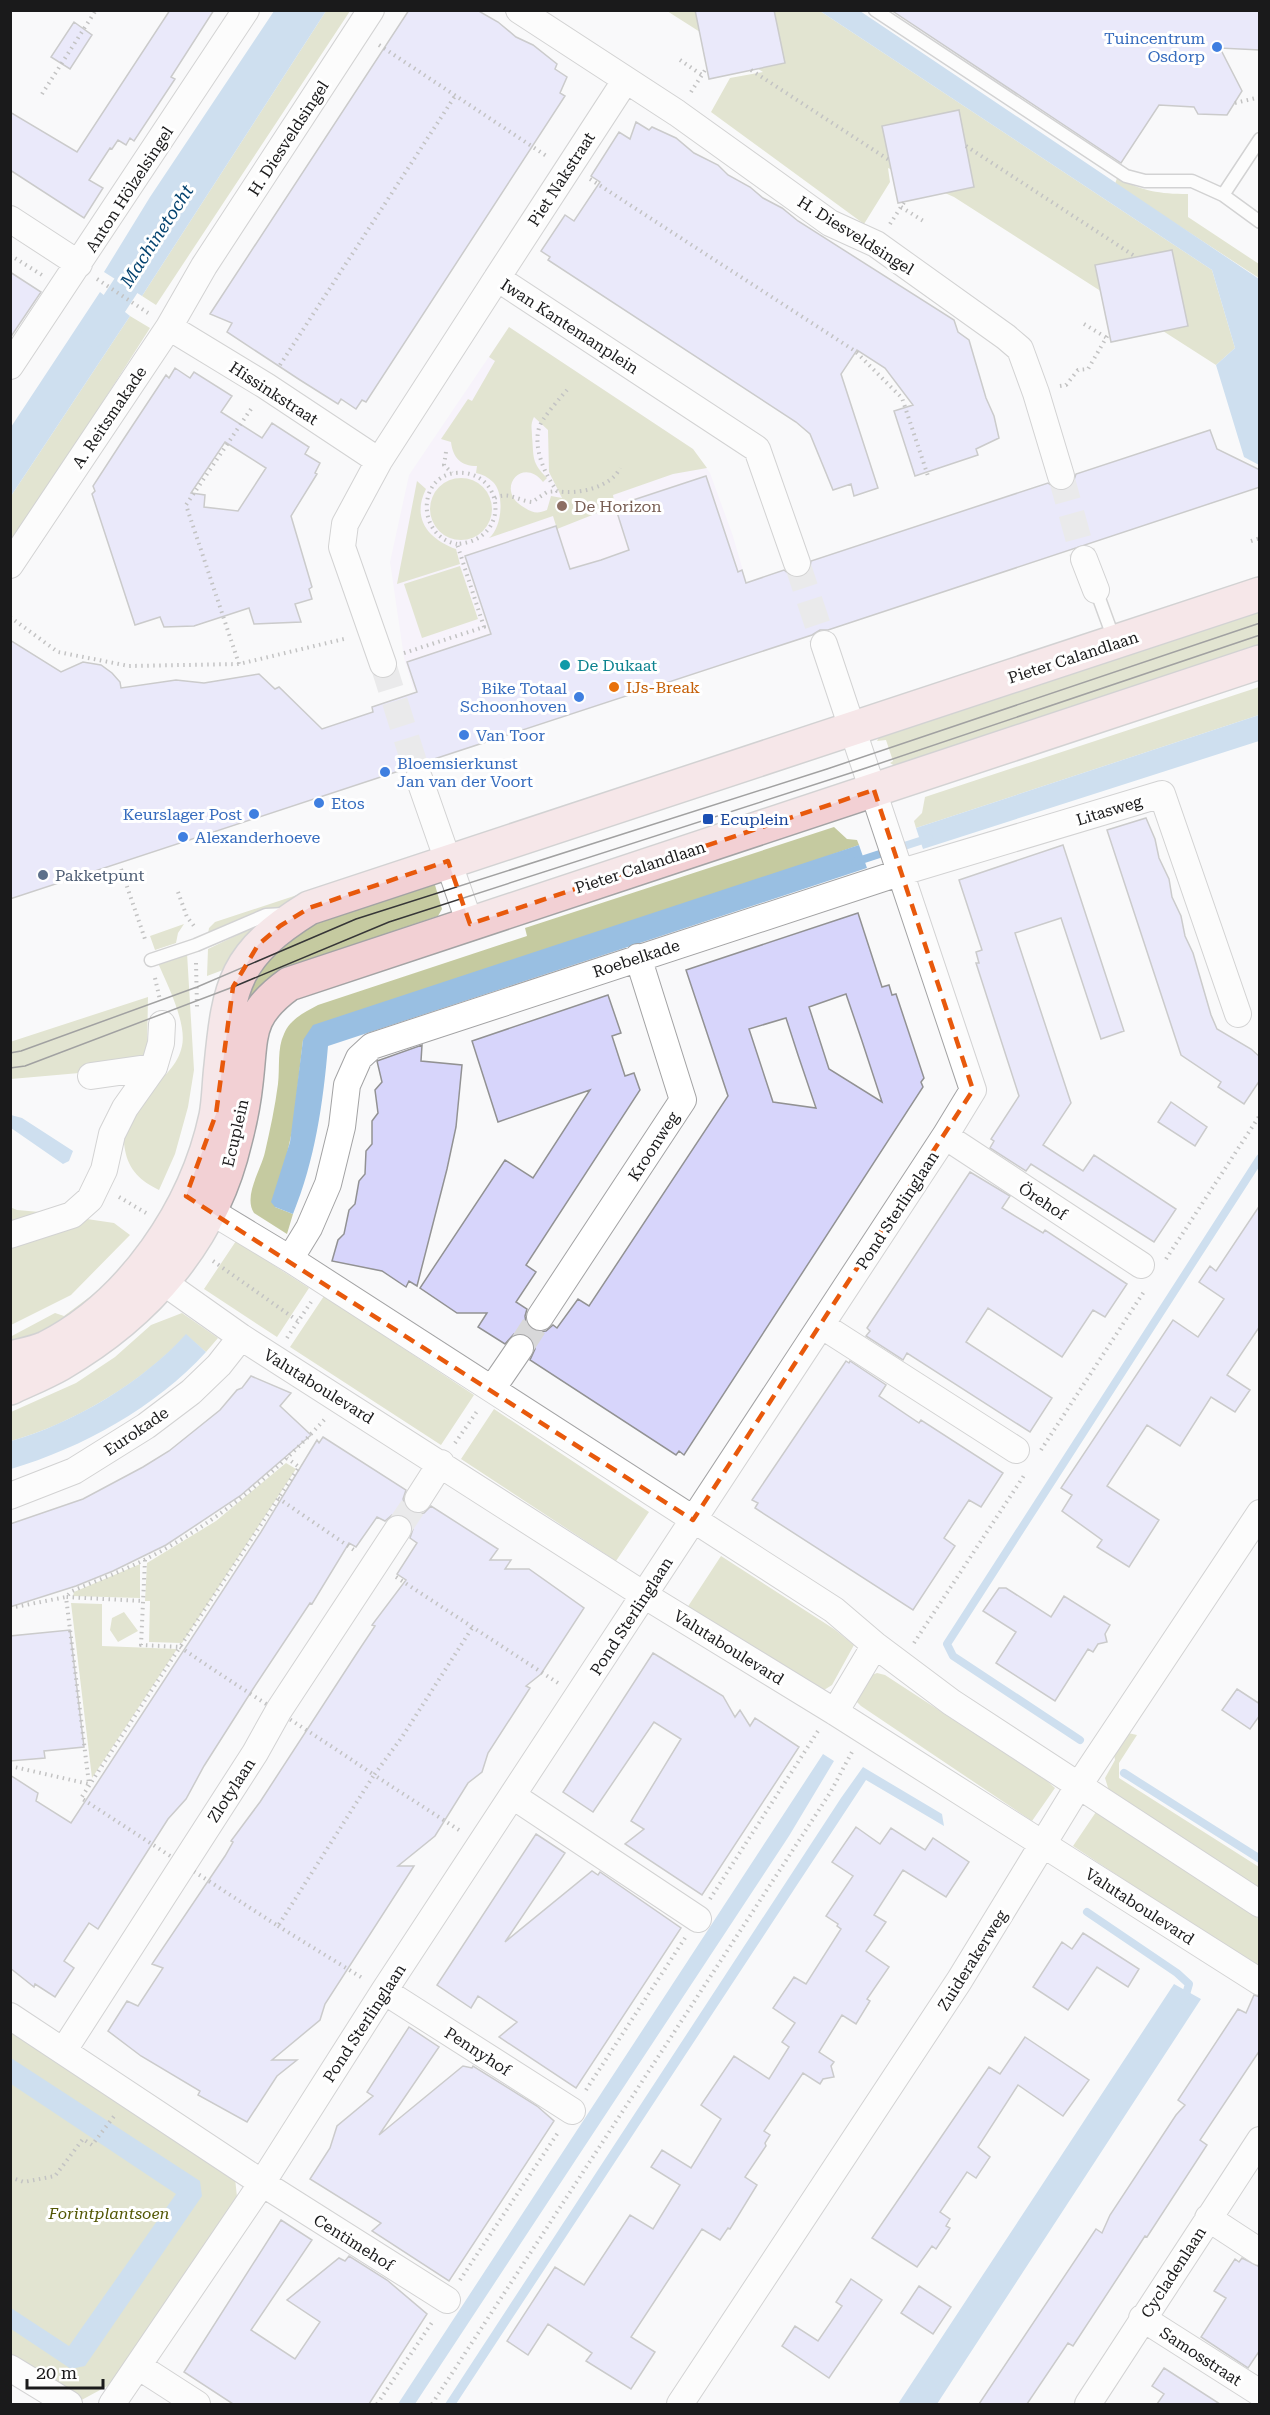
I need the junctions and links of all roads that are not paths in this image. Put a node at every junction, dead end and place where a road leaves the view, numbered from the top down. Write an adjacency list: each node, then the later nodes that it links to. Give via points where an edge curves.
1 (246, 10): 11 (street, Anton Hölzelsingel)
2 (519, 10): 5 (street, H. Diesveldsingel)
3 (875, 10): 7 (lane, via 1126,176 1145,181 1192,181)
4 (365, 21): 10 (street, H. Diesveldsingel)
5 (625, 81): 12 (street, Piet Nakstraat); 16 (street, H. Diesveldsingel, via 677,113 830,223 876,244 1020,349)
6 (1260, 139): 7 (lane)
7 (1223, 195): 9 (lane)
8 (10, 219): 11 (street)
9 (1260, 222)
10 (204, 266): 13 (street, A. Reitsmakade)
11 (85, 269): 14 (street, Anton Hölzelsingel)
12 (497, 278): 15 (street, Iwan Kantemanplein); 18 (street, Iwan Kantemanplein, via 757,449)
13 (163, 323): 15 (street, Hissinkstraat); 19 (street, A. Reitsmakade)
14 (10, 366)
15 (379, 461): 24 (street, Iwan Kantemanplein, via 345,524 342,548)
16 (1061, 476)
17 (1084, 559): 20 (street)
18 (797, 563)
19 (10, 565)
20 (1096, 590): 22 (lane)
21 (1260, 594): 22 (main road, Pieter Calandlaan)
22 (1115, 643): 26 (main road, Pieter Calandlaan)
23 (824, 644): 26 (street)
24 (382, 662)
25 (1260, 662): 28 (main road, Pieter Calandlaan)
26 (853, 729): 28 (street); 29 (main road, Pieter Calandlaan)
27 (419, 778): 29 (street)
28 (874, 790): 30 (street, Pond Sterlinglaan); 32 (main road, Pieter Calandlaan)
29 (448, 861): 31 (main road, Pieter Calandlaan); 32 (street)
30 (900, 867): 33 (street, Roebelkade); 35 (street, Litasweg, via 1162,794); 39 (street, Pond Sterlinglaan, via 973,1090)
31 (309, 908): 34 (lane, Pieter Calandlaan, via 266,915); 40 (main road, Ecuplein, via 258,945 232,987 216,1114 203,1162)
32 (470, 924): 40 (main road, Ecuplein, via 289,984 274,995 262,1008 250,1034 235,1144)
33 (639, 957): 42 (street, Roebelkade, via 372,1046 359,1058 347,1085 342,1127 328,1184); 45 (street, Kroonweg, via 683,1100)
34 (151, 960)
35 (1238, 1014)
36 (162, 1024): 37 (street)
37 (154, 1067): 38 (street); 41 (street, via 115,1120 104,1170 90,1199 72,1215 49,1217)
38 (91, 1076)
39 (945, 1136): 43 (street, Örehof); 46 (street, Pond Sterlinglaan)
40 (199, 1204): 42 (street); 44 (main road, Ecuplein, via 174,1221)
41 (10, 1235)
42 (290, 1259): 51 (street)
43 (1150, 1272)
44 (154, 1273): 47 (street, Valutaboulevard); 49 (main road, Ecuplein, via 44,1349); 50 (main road, Ecuplein, via 140,1307 59,1365)
45 (540, 1317)
46 (821, 1325): 52 (street); 57 (street, Pond Sterlinglaan)
47 (241, 1336): 53 (street, Valutaboulevard); 54 (street, Eurokade, via 191,1392 146,1426 74,1471)
48 (520, 1348): 51 (street)
49 (10, 1358)
50 (10, 1388)
51 (492, 1389): 57 (street)
52 (1027, 1459)
53 (441, 1463): 55 (street); 59 (street, Valutaboulevard)
54 (10, 1496)
55 (418, 1499)
56 (1260, 1513): 62 (street, Zuiderakerweg)
57 (693, 1521): 59 (street, Pond Sterlinglaan); 60 (street, via 834,1610)
58 (398, 1529): 70 (street, Zlotylaan)
59 (644, 1595): 61 (street, Valutaboulevard); 63 (street, Pond Sterlinglaan)
60 (875, 1645): 61 (street); 62 (street, via 951,1702)
61 (832, 1710): 64 (street, Valutaboulevard)
62 (1079, 1785): 64 (street, Zuiderakerweg); 65 (street)
63 (513, 1796): 66 (street); 68 (street, Pond Sterlinglaan)
64 (1044, 1844): 67 (street, Valutaboulevard); 84 (street, Zuiderakerweg, via 953,1991)
65 (1260, 1904)
66 (698, 1919)
67 (1260, 1982)
68 (384, 1991): 71 (street, Pennyhof); 73 (street, Pond Sterlinglaan)
69 (10, 2016): 70 (street)
70 (64, 2050): 73 (street)
71 (572, 2111)
72 (1260, 2140): 74 (street, Cycladenlaan)
73 (262, 2183): 76 (street, Centimehof); 78 (street, Pond Sterlinglaan)
74 (1208, 2218): 75 (street); 77 (street, Cycladenlaan)
75 (1260, 2252)
76 (447, 2300)
77 (1143, 2318): 80 (street, Samosstraat); 85 (street, Cycladenlaan)
78 (138, 2366): 82 (street, Pond Sterlinglaan); 83 (street)
79 (10, 2368): 81 (street)
80 (1260, 2393)
81 (69, 2404)
82 (112, 2404)
83 (196, 2404)
84 (680, 2404)
85 (1088, 2404)

